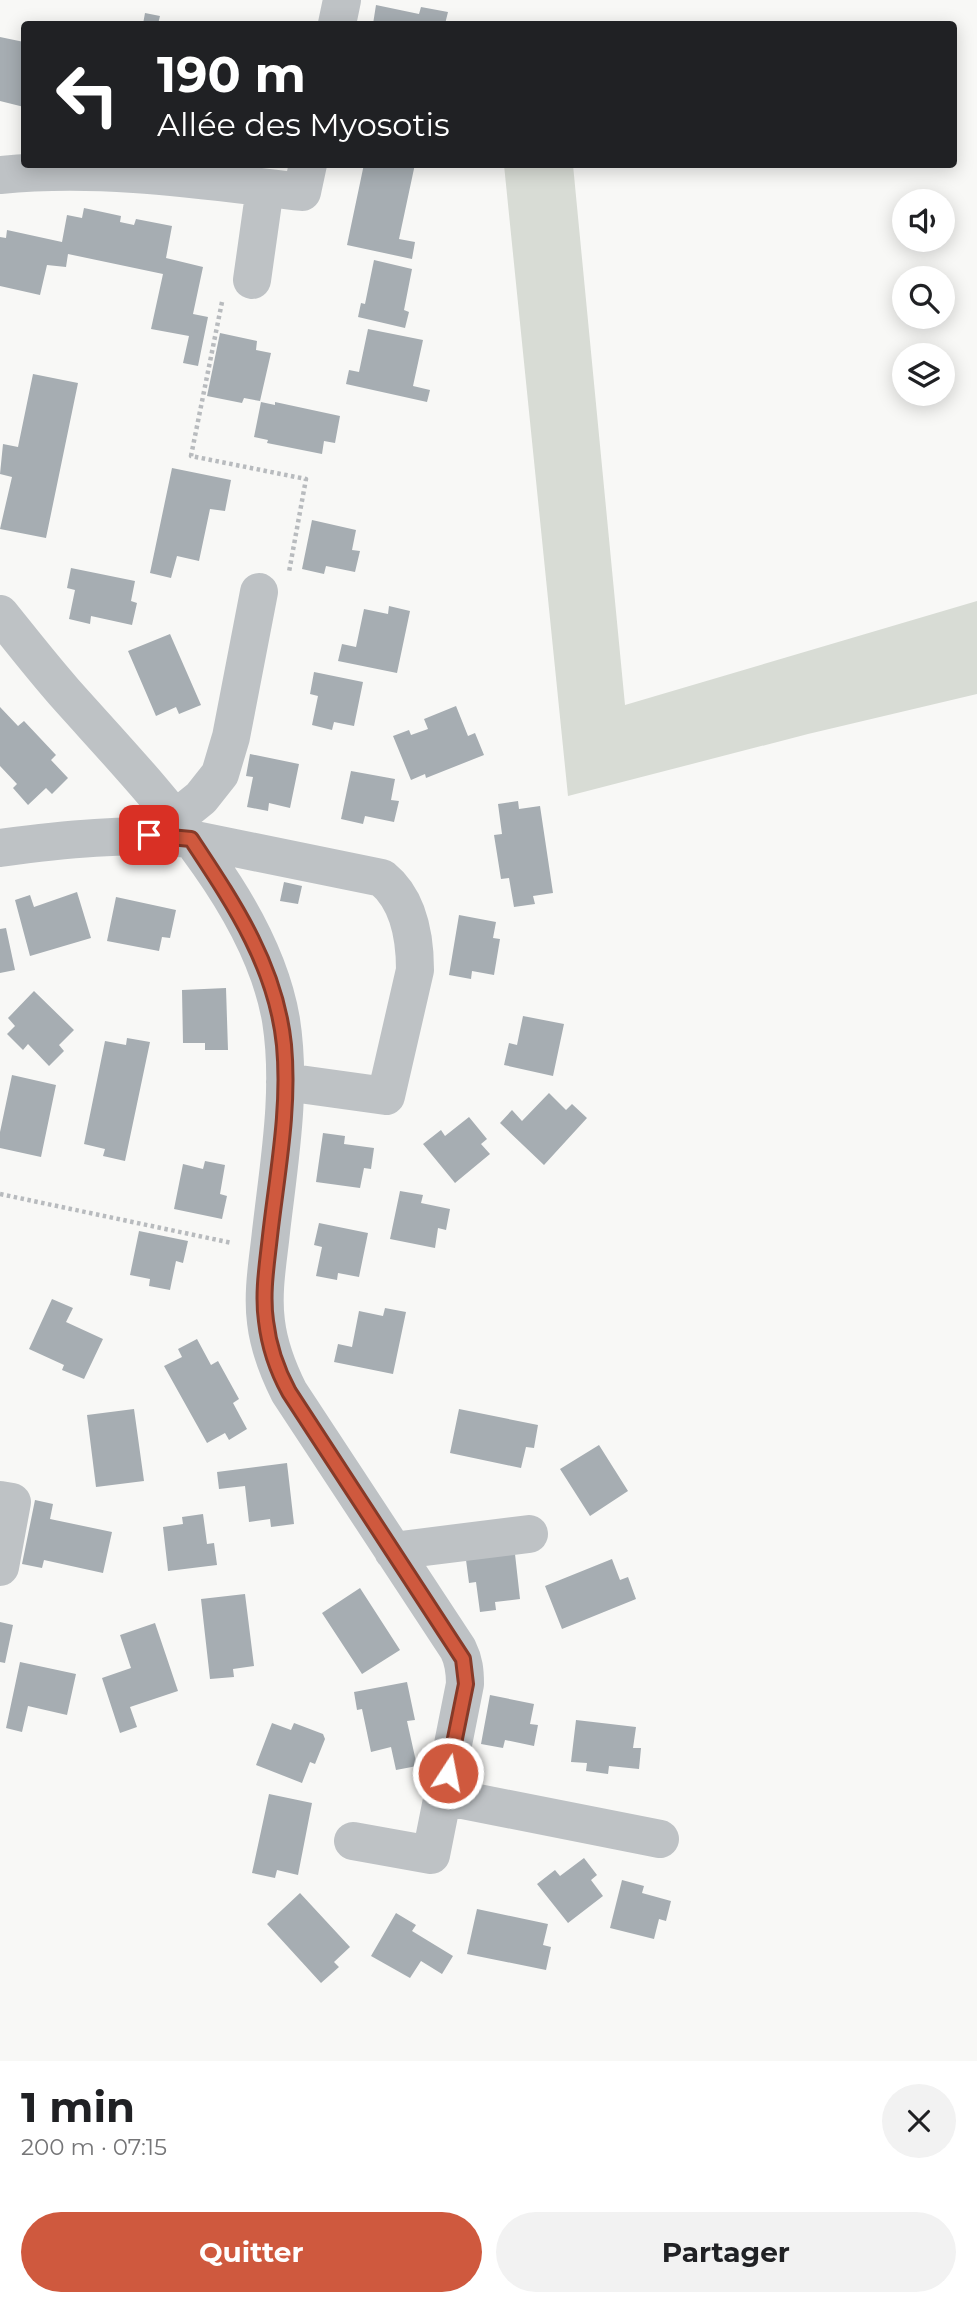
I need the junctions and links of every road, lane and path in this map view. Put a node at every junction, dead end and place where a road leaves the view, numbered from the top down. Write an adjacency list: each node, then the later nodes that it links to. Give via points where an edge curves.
1 (342, 0): 2 (street)
2 (338, 21)
3 (307, 168): 5 (street, via 302,192)
4 (0, 175): 5 (street, via 107,172)
5 (264, 188): 6 (street)
6 (251, 280): 7 (path, via 222,302 191,456 306,479 285,593)
7 (260, 592): 9 (street, via 223,766)
8 (0, 614): 9 (street)
9 (183, 829): 10 (street); 11 (street, via 239,912 266,967 281,1019); 11 (street, via 382,878 406,910 415,970 386,1096)
10 (0, 848)
11 (285, 1082): 13 (street)
12 (0, 1194): 13 (path)
13 (269, 1251): 16 (street, via 265,1319 280,1374)
14 (0, 1500): 17 (street, via 12,1502)
15 (529, 1534): 16 (street)
16 (393, 1551): 18 (street, via 463,1659 466,1684)
17 (0, 1567)
18 (443, 1796): 19 (street); 20 (street, via 430,1855)
19 (660, 1839)
20 (353, 1841)

